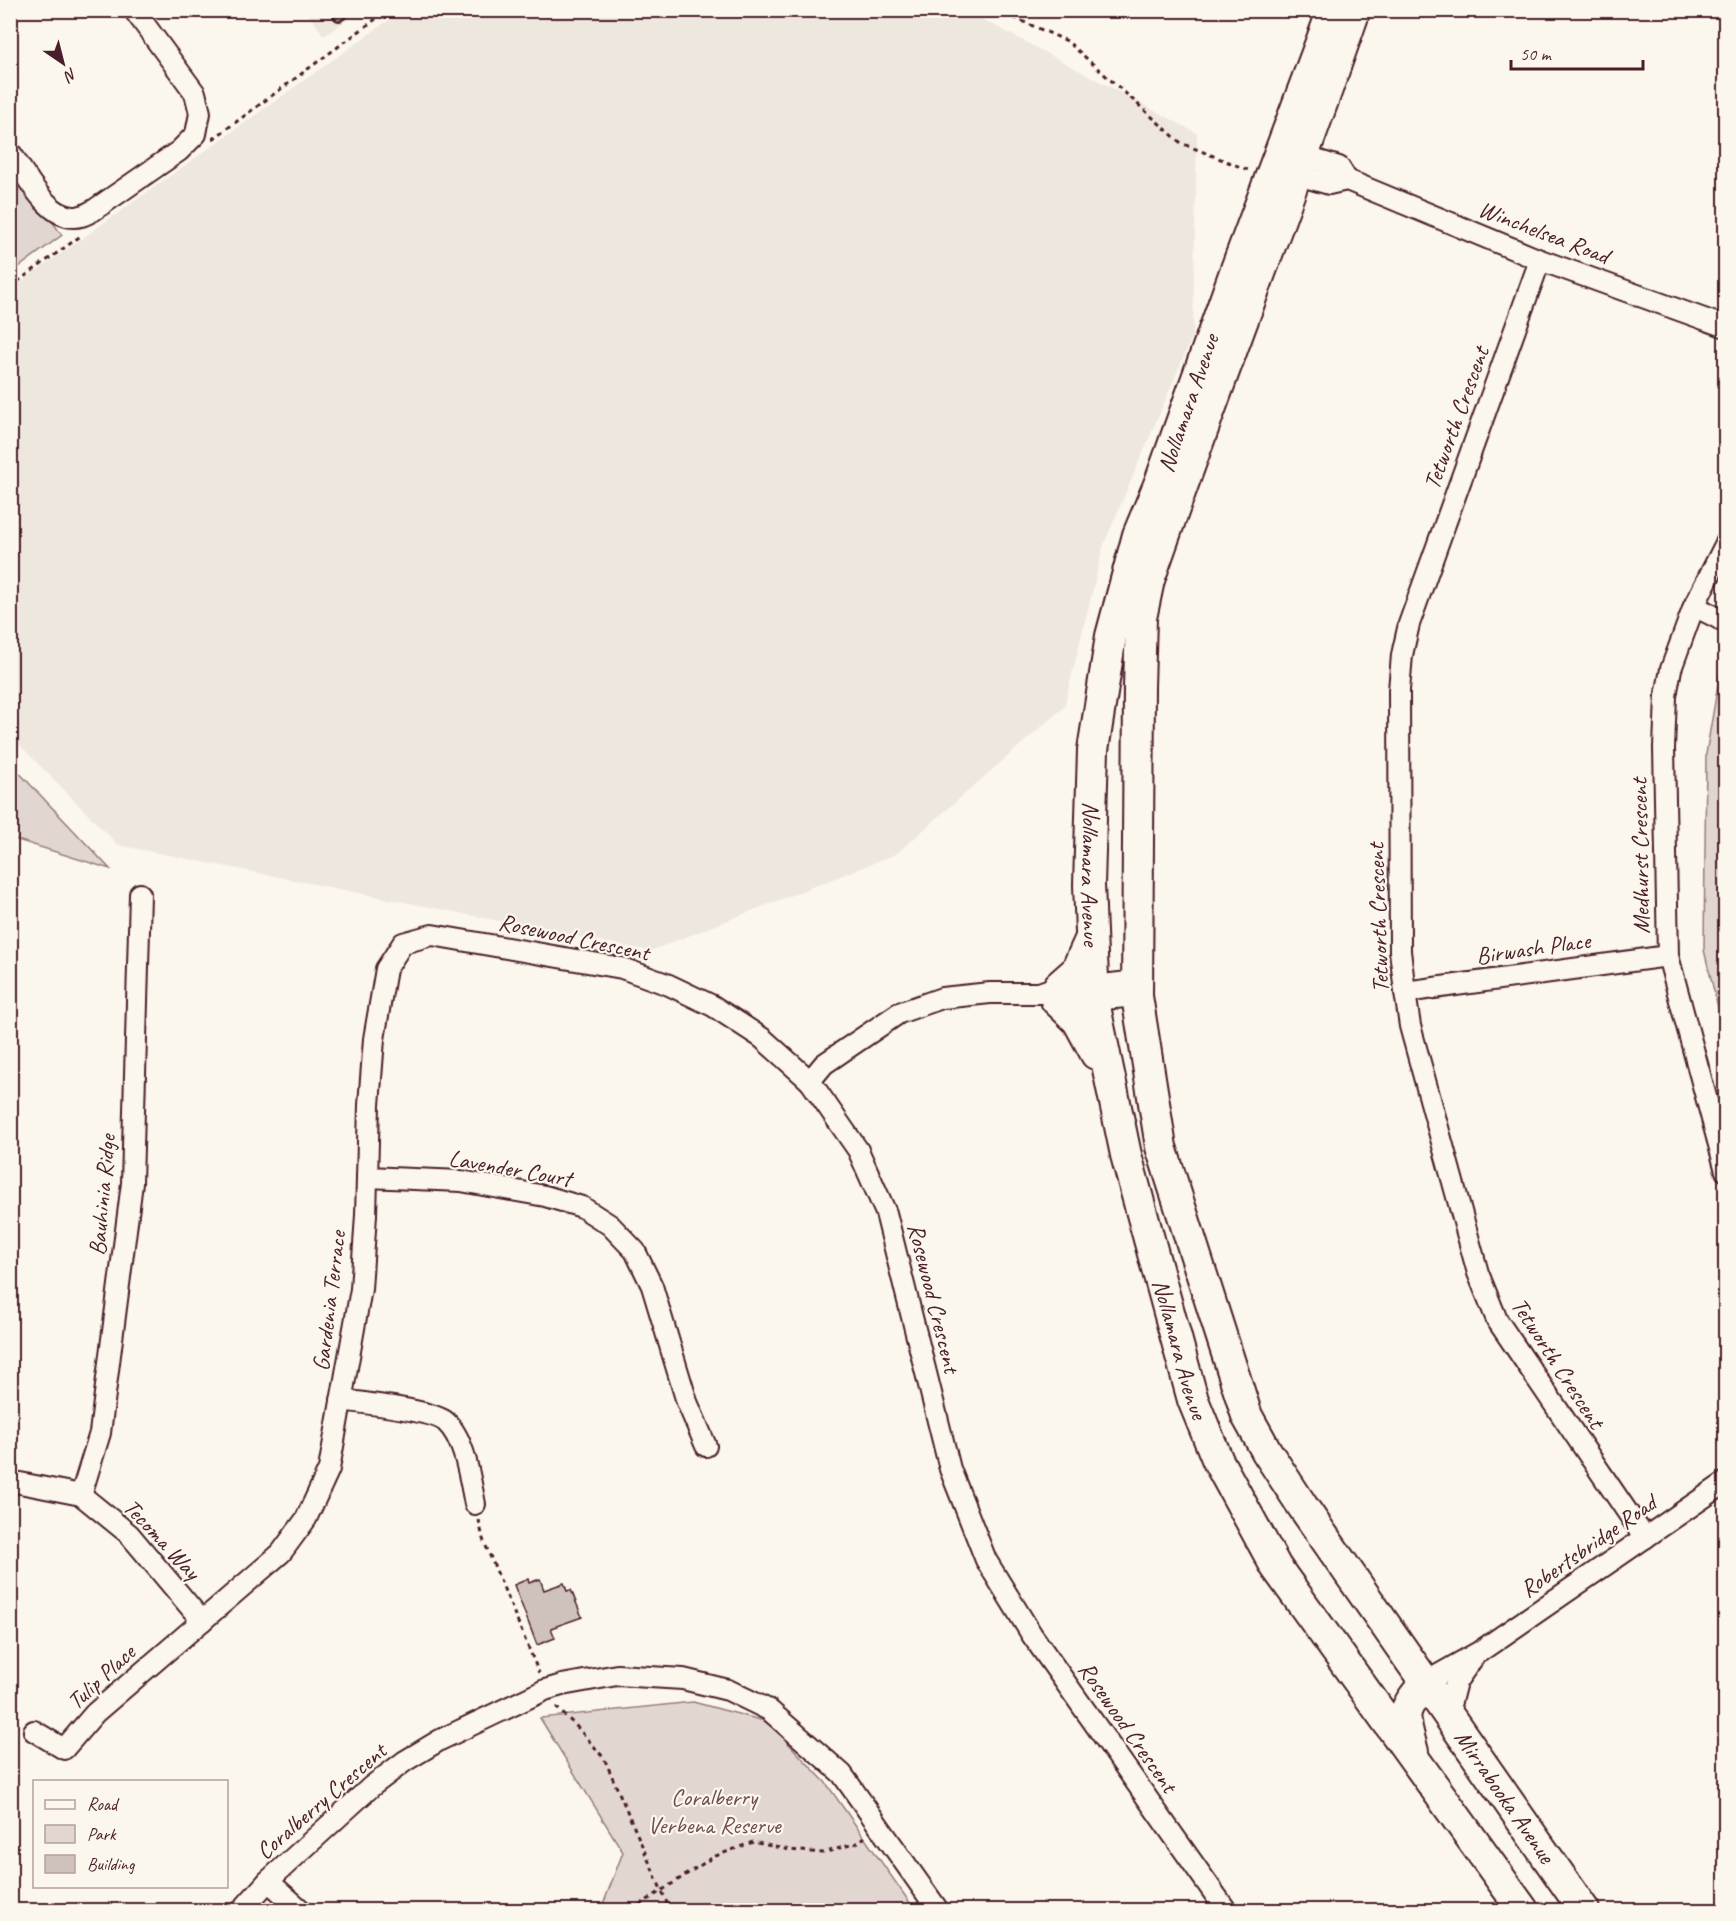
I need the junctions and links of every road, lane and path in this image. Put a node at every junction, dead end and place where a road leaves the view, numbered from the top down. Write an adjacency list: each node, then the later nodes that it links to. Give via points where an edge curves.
1 (134, 10): 5 (street, via 195,93 200,113 196,134 179,152 80,217 64,216 47,205)
2 (997, 10): 6 (path, via 1067,41 1181,143)
3 (1333, 10): 6 (main road, Nollamara Avenue)
4 (1355, 10): 6 (main road, Nollamara Avenue)
5 (10, 152)
6 (1283, 165): 7 (street, Winchelsea Road, via 1339,167 1347,180); 12 (main road, Nollamara Avenue, via 1246,309 1149,580 1141,618); 13 (main road, Nollamara Avenue, via 1136,545 1111,636)
7 (1540, 260): 8 (street, Winchelsea Road); 19 (street, Tetworth Crescent, via 1409,624 1402,655 1400,951)
8 (1725, 327)
9 (1725, 543): 10 (street, Medhurst Crescent)
10 (1694, 606): 11 (street); 17 (street, Medhurst Crescent, via 1671,669 1666,696)
11 (1725, 622)
12 (1139, 687): 13 (main road, via 1118,688 1114,692); 18 (main road, Nollamara Avenue)
13 (1092, 769): 15 (main road, Nollamara Avenue)
14 (140, 894): 30 (street, Bauhinia Ridge, via 132,1183 100,1433)
15 (1092, 936): 20 (main road, via 1076,971); 21 (main road, Nollamara Avenue)
16 (403, 943): 22 (street, Rosewood Crescent, via 432,935 622,968 713,1006 762,1038); 25 (street, Gardenia Terrace, via 386,969 374,1039)
17 (1668, 956): 19 (street, Birwash Place); 24 (street, Medhurst Crescent)
18 (1137, 989): 21 (street); 36 (main road, Nollamara Avenue, via 1161,1148 1246,1416 1303,1507)
19 (1405, 992): 32 (street, Tetworth Crescent, via 1410,1026 1487,1299 1497,1320)
20 (1051, 993): 21 (street); 22 (street, via 942,998 899,1013 824,1064); 23 (main road, via 1078,1021)
21 (1094, 994): 23 (main road, Nollamara Avenue)
22 (810, 1081): 50 (street, Rosewood Crescent, via 858,1150 886,1213 950,1469 986,1560 1032,1635)
23 (1111, 1083): 40 (main road, Nollamara Avenue, via 1126,1155 1193,1400 1218,1461 1276,1567)
24 (1725, 1171)
25 (367, 1177): 26 (street, Gardenia Terrace, via 361,1289); 27 (street, Lavender Court, via 461,1181 545,1196 582,1207 610,1225 635,1251 652,1286 687,1402)
26 (341, 1400): 31 (street, via 419,1412 445,1421 460,1441); 33 (street, Gardenia Terrace, via 329,1469 306,1519 281,1553)
27 (706, 1446)
28 (10, 1481): 30 (street, Tecoma Way)
29 (1725, 1482): 32 (street, Robertsbridge Road)
30 (81, 1495): 33 (street, Tecoma Way, via 129,1534)
31 (475, 1504): 35 (path, via 483,1539)
32 (1645, 1538): 34 (street, Robertsbridge Road)
33 (202, 1621): 39 (street, Tulip Place, via 95,1713 64,1749)
34 (1479, 1652): 36 (street, Robertsbridge Road); 38 (street, Robertsbridge Road, via 1456,1682)
35 (540, 1676)
36 (1426, 1682): 38 (main road, Mirrabooka Avenue); 40 (main road, via 1408,1704 1404,1718)
37 (550, 1701): 44 (path, via 604,1758)
38 (1448, 1713): 42 (main road, Mirrabooka Avenue)
39 (34, 1731)
40 (1416, 1761): 51 (main road)
41 (880, 1827): 43 (street, Coralberry Crescent, via 843,1774 769,1710 728,1690 683,1678 617,1675 545,1690 440,1740 372,1785); 44 (path, via 857,1843 823,1853 753,1842 713,1857); 49 (street, Coralberry Crescent)
42 (1562, 1878): 52 (main road); 53 (main road, Mirrabooka Avenue)
43 (268, 1881): 45 (street, Coralberry Crescent); 46 (street)
44 (662, 1891): 47 (path); 48 (path)
45 (242, 1911)
46 (301, 1911)
47 (632, 1911)
48 (670, 1911)
49 (938, 1911)
50 (1226, 1911)
51 (1523, 1911)
52 (1572, 1911)
53 (1584, 1911)

